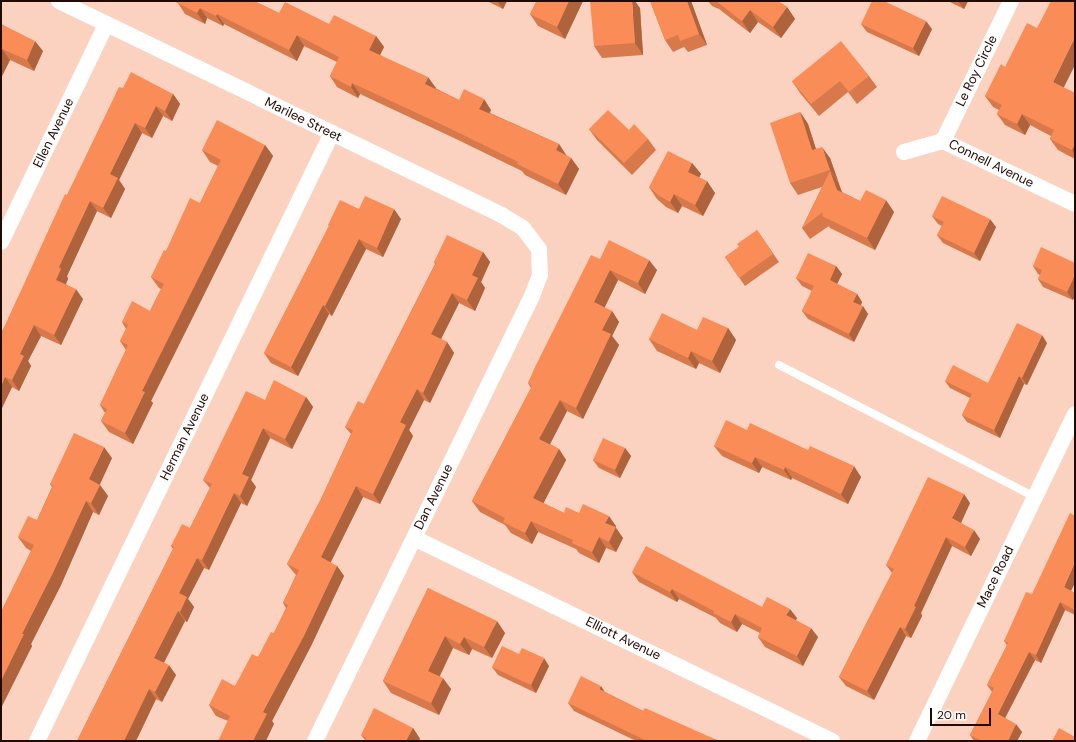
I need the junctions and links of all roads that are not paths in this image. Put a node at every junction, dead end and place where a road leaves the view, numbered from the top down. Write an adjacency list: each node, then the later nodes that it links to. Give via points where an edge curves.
1 (59, 1): 3 (street, Marilee Street)
2 (1011, 1): 5 (street, Le Roy Circle)
3 (106, 25): 4 (street, Marilee Street); 8 (street, Ellen Avenue)
4 (332, 133): 9 (street, Marilee Street, via 503,216 523,228); 14 (street, Herman Avenue)
5 (943, 141): 6 (street, Connell Avenue); 7 (street, Connell Avenue)
6 (904, 152)
7 (1075, 204)
8 (1, 242)
9 (539, 249): 13 (street, Dan Avenue, via 540,275 532,296)
10 (779, 365): 12 (lane)
11 (1075, 414): 12 (street, Mace Road)
12 (1035, 497): 17 (street, Mace Road)
13 (414, 538): 15 (street, Dan Avenue); 16 (street, Elliott Avenue)
14 (37, 741)
15 (315, 741)
16 (832, 741)
17 (916, 741)

